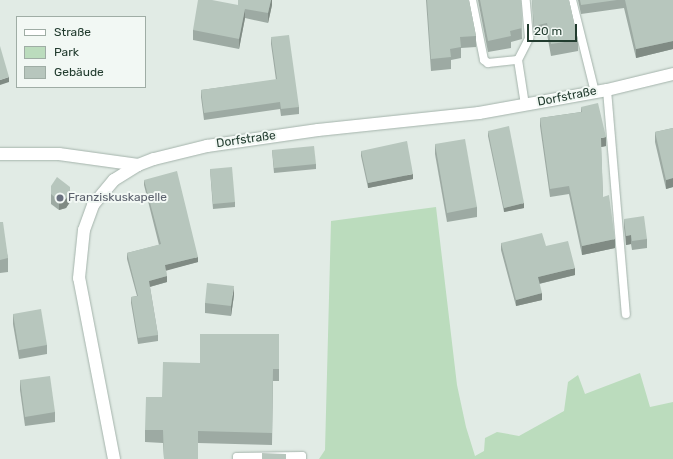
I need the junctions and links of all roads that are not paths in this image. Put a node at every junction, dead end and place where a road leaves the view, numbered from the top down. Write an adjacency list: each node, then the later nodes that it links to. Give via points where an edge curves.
1 (472, 0): 4 (lane, via 484,60 488,63)
2 (526, 0): 4 (lane, via 529,38)
3 (572, 0): 7 (lane)
4 (518, 60): 8 (lane)
5 (673, 74): 6 (street, Dorfstraße)
6 (607, 90): 7 (street, Dorfstraße); 11 (lane)
7 (595, 92): 8 (street, Dorfstraße)
8 (525, 105): 10 (street, Dorfstraße, via 457,116 241,140 164,155)
9 (0, 154): 10 (street, via 59,154)
10 (138, 165): 12 (street, Dorfstraße, via 114,180 97,199 84,230 80,251 79,278 82,301)
11 (626, 314)
12 (114, 459)
13 (237, 459): 14 (lane, via 237,456 302,456)
14 (302, 459)

